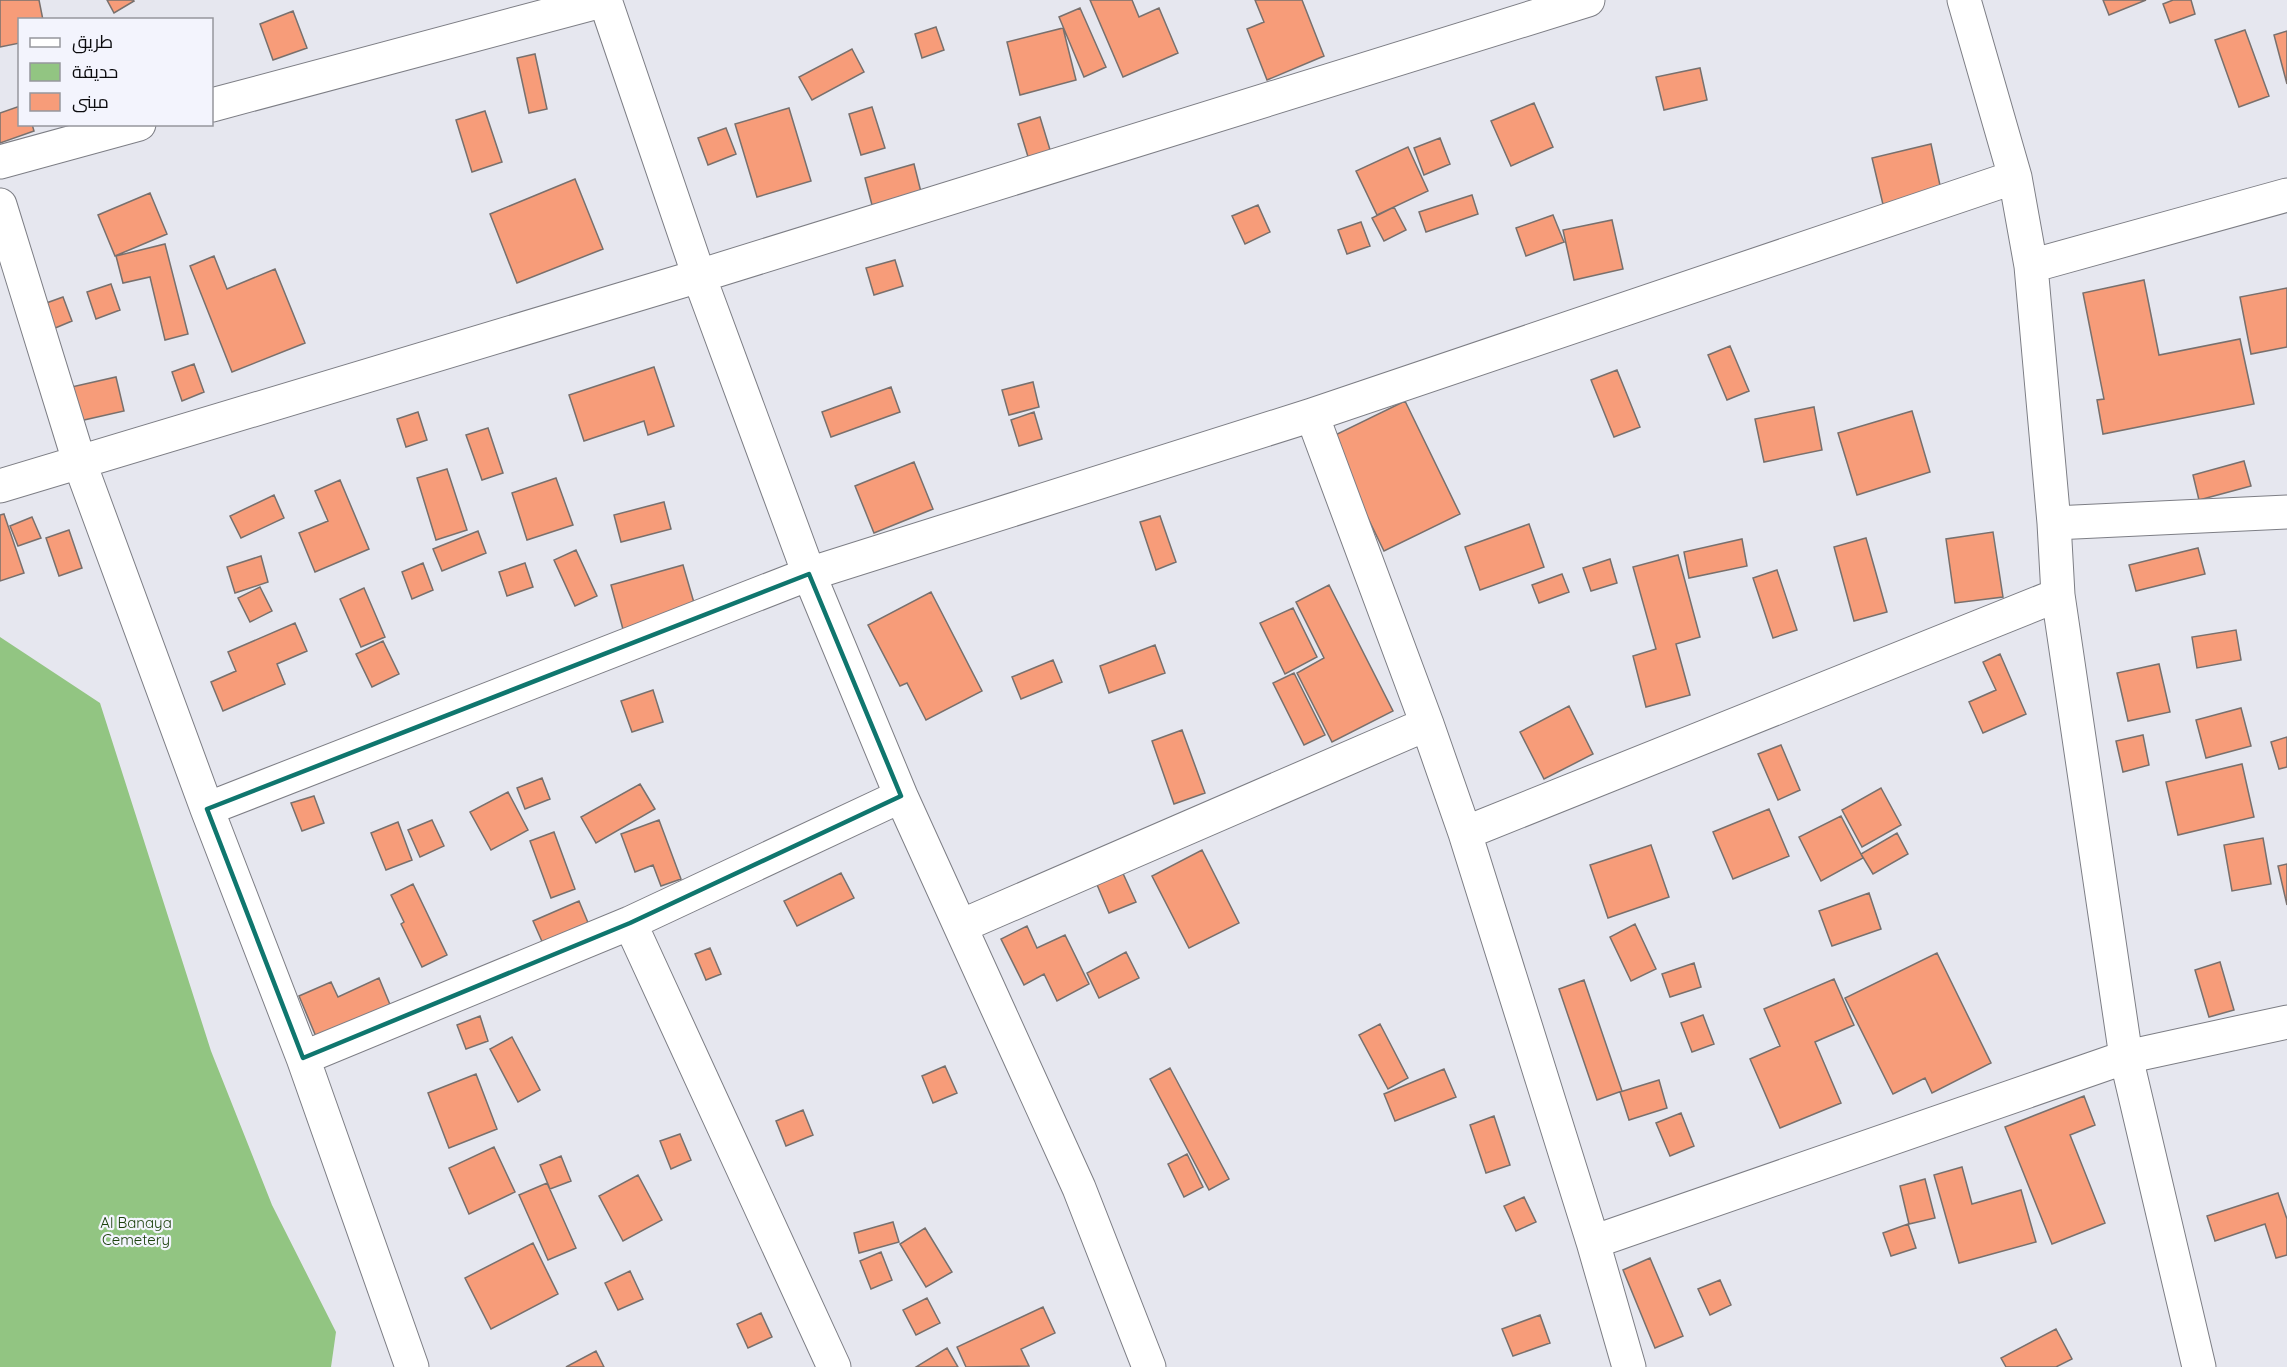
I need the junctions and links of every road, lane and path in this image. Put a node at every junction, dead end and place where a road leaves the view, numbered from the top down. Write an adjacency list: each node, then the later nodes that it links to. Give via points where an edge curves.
1 (605, 0): 4 (street); 11 (street)
2 (1588, 0): 11 (street)
3 (1964, 0): 7 (street)
4 (213, 105)
5 (132, 126): 6 (street)
6 (0, 162)
7 (2015, 177): 10 (street); 12 (street)
8 (2287, 195): 10 (street)
9 (0, 205): 13 (street)
10 (2031, 266): 16 (street)
11 (699, 276): 13 (street); 17 (street)
12 (1312, 416): 17 (street); 19 (street)
13 (79, 461): 14 (street); 21 (street)
14 (0, 486)
15 (2287, 512): 16 (street)
16 (2054, 523): 18 (street)
17 (809, 574): 20 (street); 21 (street)
18 (2058, 595): 22 (street); 26 (street)
19 (1427, 724): 22 (street); 24 (street)
20 (902, 796): 23 (street); 24 (street)
21 (207, 809): 27 (street)
22 (1465, 833): 28 (street)
23 (630, 923): 27 (street); 30 (street)
24 (961, 926): 31 (street, via 1079,1188)
25 (2287, 1022): 26 (street)
26 (2126, 1057): 28 (street); 33 (street)
27 (303, 1058): 29 (street)
28 (1593, 1242): 32 (street)
29 (412, 1367)
30 (834, 1367)
31 (1149, 1367)
32 (1629, 1367)
33 (2199, 1367)

